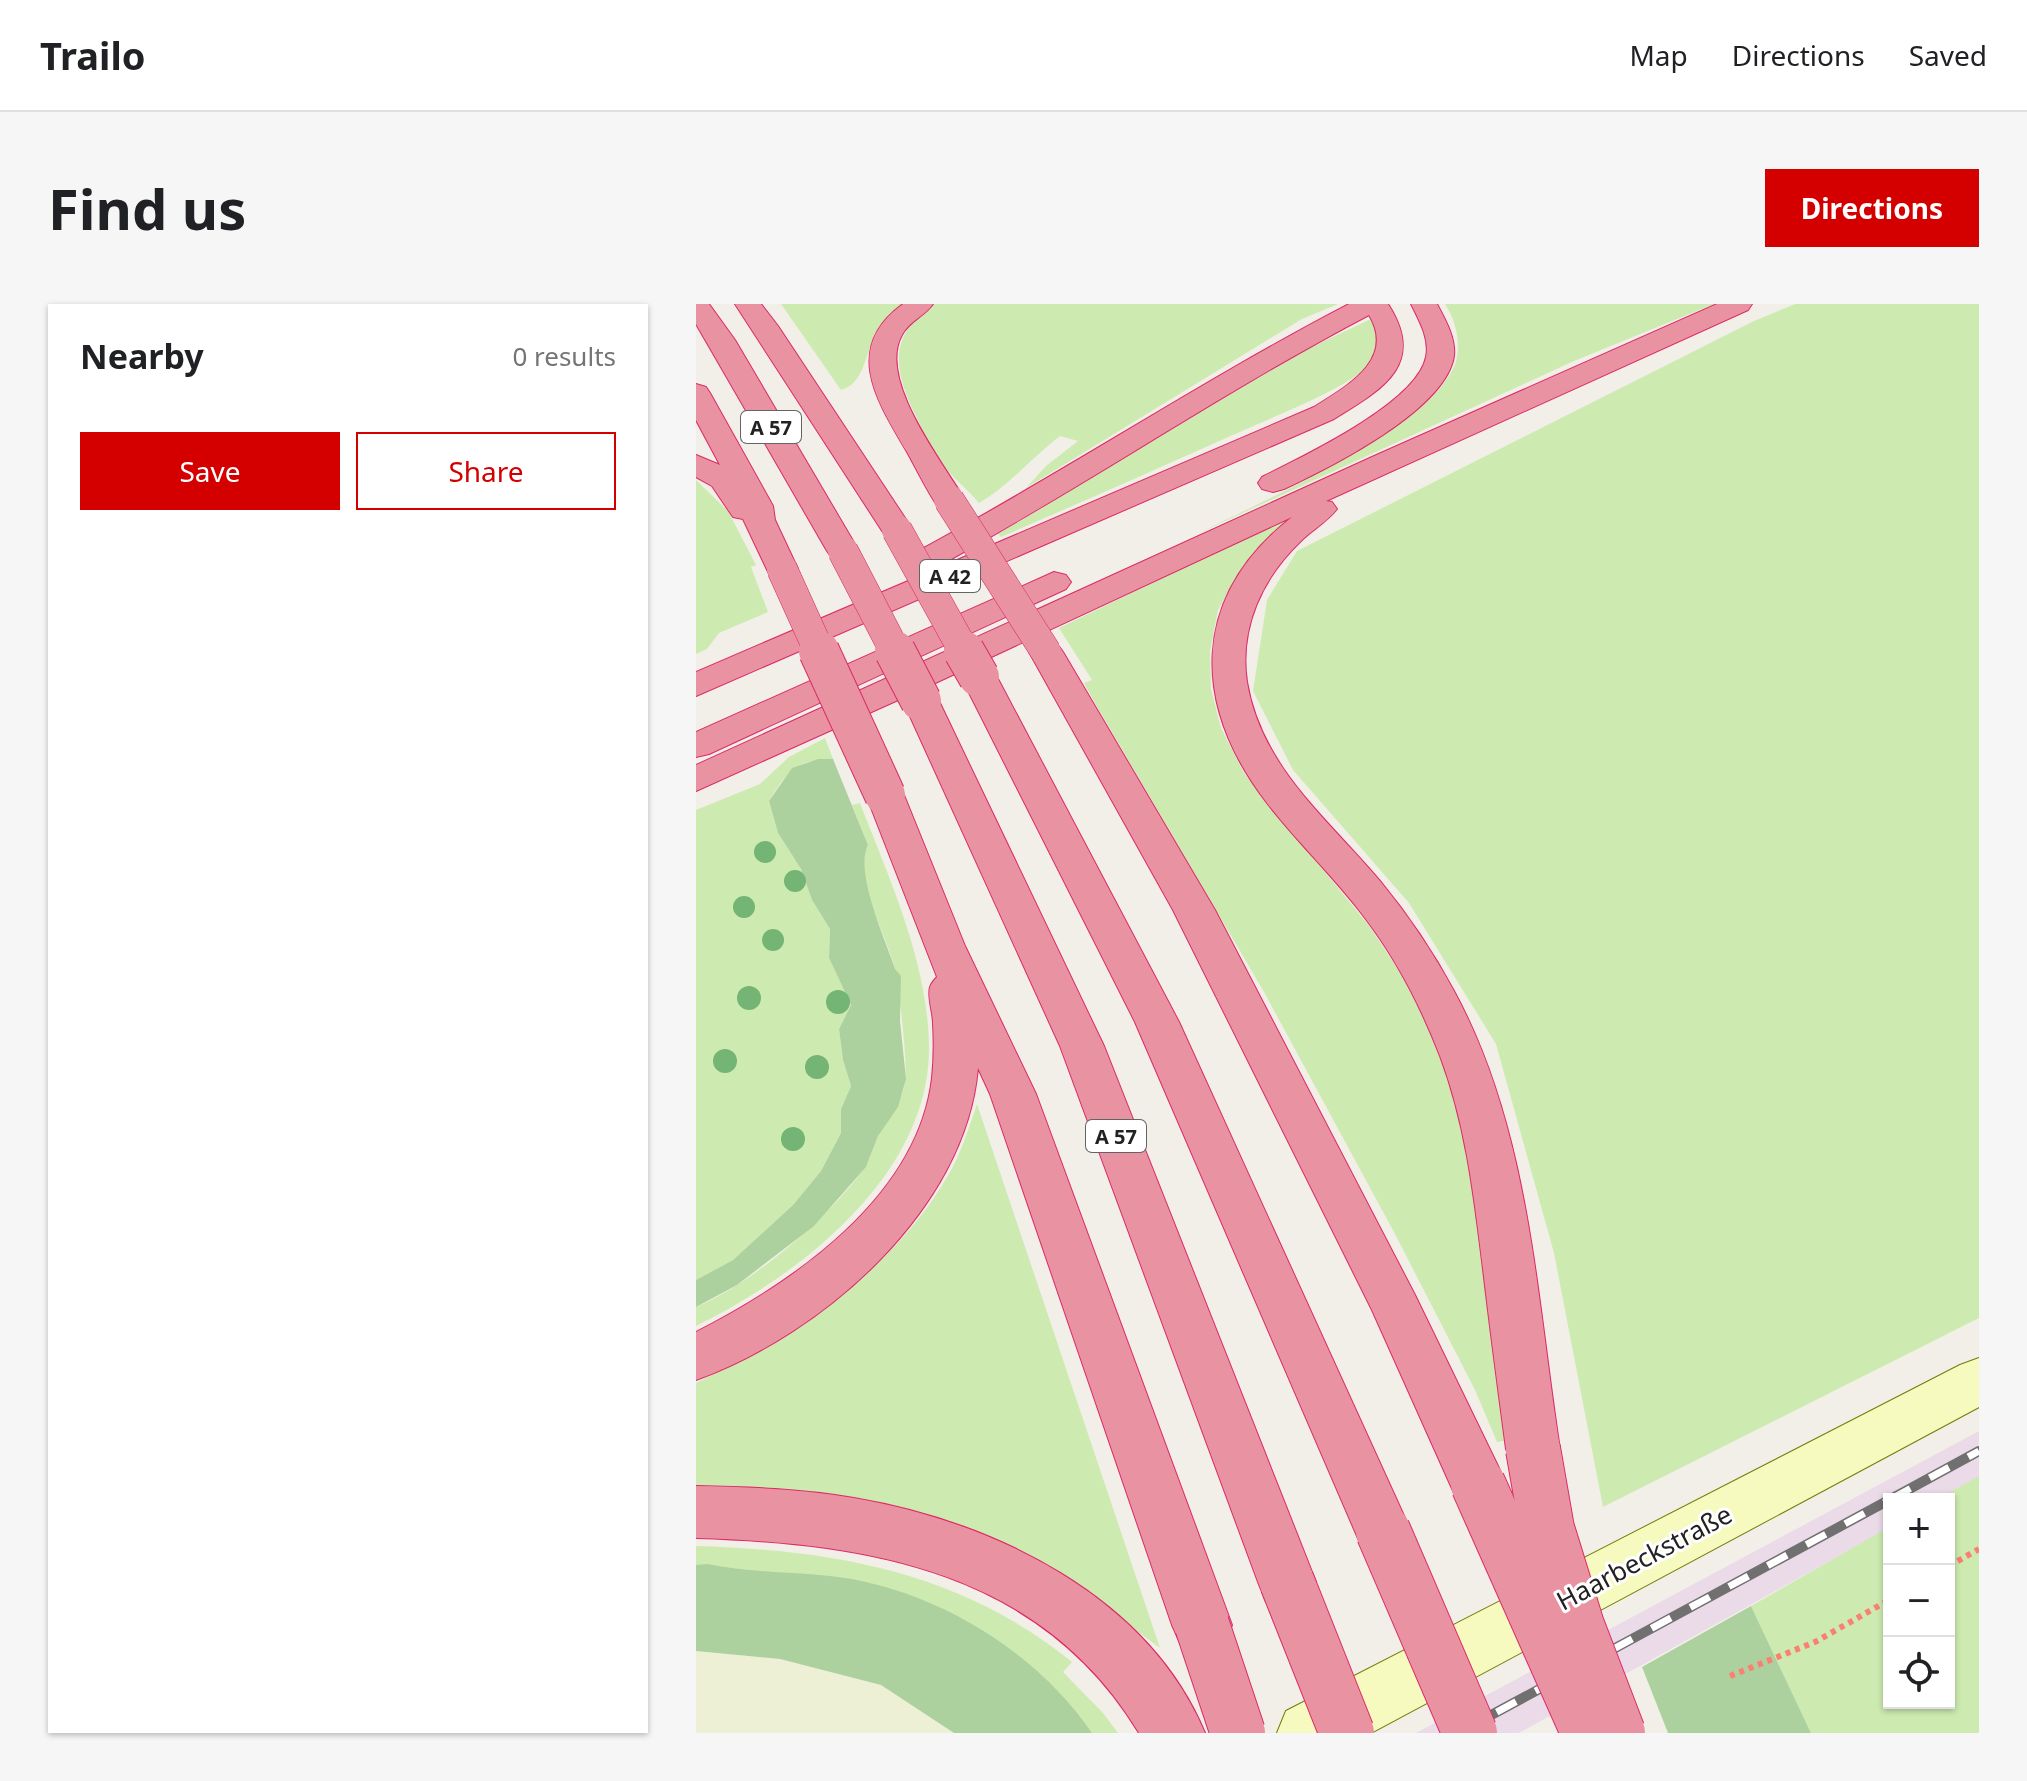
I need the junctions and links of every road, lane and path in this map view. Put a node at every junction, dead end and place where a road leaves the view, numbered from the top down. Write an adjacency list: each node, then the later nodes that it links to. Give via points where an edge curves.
1 (748, 304): 29 (highway, A 57, bridge, via 897,530 1157,1022)
2 (920, 304): 30 (highway, bridge, via 891,327 881,356 884,384 897,414 1046,652 1194,910 1397,1310)
3 (1372, 304): 11 (highway, via 1307,334 952,546); 14 (highway, A 42, via 1386,317 1393,336 1391,354 1359,392 1324,413)
4 (1424, 304): 15 (highway, A 42, via 1436,328 1440,361 1420,391 1372,429 1308,466)
5 (1739, 304): 8 (highway)
6 (696, 305): 28 (highway, A 57, bridge, via 843,551 921,701 1082,1046)
7 (696, 393): 10 (highway, via 757,506)
8 (1383, 463): 16 (highway); 31 (highway, bridge, via 1268,553 1233,611 1227,660 1236,712 1255,756 1381,910 1441,1006 1472,1080 1492,1152 1547,1529)
9 (696, 464): 10 (highway, via 723,480 743,509)
10 (759, 520): 17 (highway, bridge, via 885,795)
11 (780, 634): 12 (highway); 13 (highway)
12 (696, 665)
13 (696, 677)
14 (696, 685)
15 (696, 746)
16 (696, 779)
17 (944, 946): 18 (highway, via 958,1052 947,1116 923,1169 878,1228 826,1278 772,1316); 26 (highway, bridge, via 1013,1094)
18 (696, 1357)
19 (1979, 1381): 27 (street, Haarbeckstraße)
20 (696, 1512): 25 (highway, via 813,1518 909,1536 990,1566 1048,1597 1098,1637 1130,1668)
21 (1979, 1549): 22 (path)
22 (1951, 1565)
23 (1883, 1603): 24 (path, via 1815,1642)
24 (1730, 1676)
25 (1174, 1733)
26 (1238, 1733)
27 (1308, 1733)
28 (1347, 1733)
29 (1470, 1733)
30 (1589, 1733)
31 (1618, 1733)

